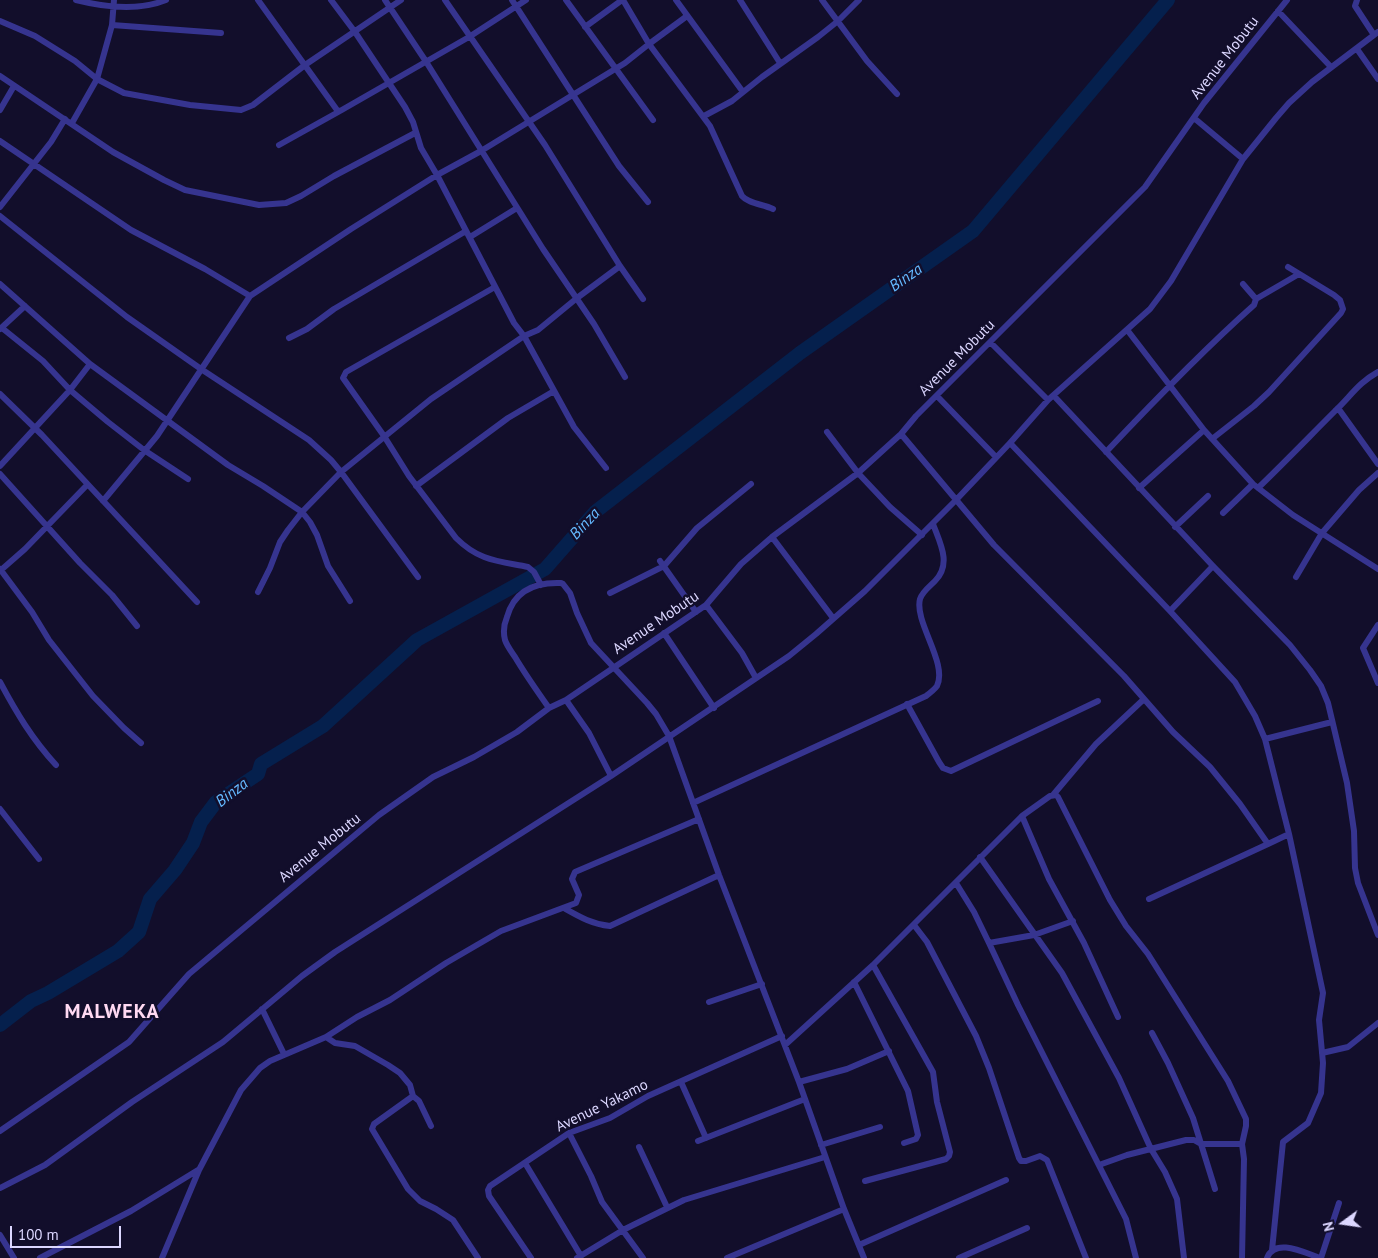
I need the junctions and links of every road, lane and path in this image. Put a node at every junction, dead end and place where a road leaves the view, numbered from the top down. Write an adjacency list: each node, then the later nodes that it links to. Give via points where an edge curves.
1 (76, 0): 17 (street)
2 (166, 0): 17 (street, via 147,5)
3 (258, 0): 34 (street)
4 (331, 0): 26 (street)
5 (385, 0): 19 (street)
6 (401, 0): 19 (street)
7 (445, 0): 29 (street)
8 (526, 0): 18 (street)
9 (566, 0): 25 (street)
10 (622, 0): 25 (street); 30 (street)
11 (676, 0): 21 (street)
12 (740, 0): 33 (street)
13 (822, 0): 23 (street)
14 (859, 0): 23 (street)
15 (1287, 0): 20 (street, Avenue Mobutu)
16 (1357, 0): 28 (street, via 1355,6)
17 (113, 3): 24 (street)
18 (514, 3): 29 (street); 44 (street)
19 (390, 7): 26 (street); 32 (street)
20 (1278, 11): 35 (street); 48 (street, Avenue Mobutu)
21 (687, 16): 30 (street); 42 (street)
22 (0, 21): 38 (street, via 20,28 55,48)
23 (838, 21): 33 (street); 43 (street, via 867,61)
24 (112, 25): 27 (street); 38 (street)
25 (585, 27): 36 (street)
26 (355, 32): 34 (street); 40 (street)
27 (221, 33)
28 (1376, 34): 31 (street)
29 (469, 36): 32 (street); 51 (street)
30 (648, 44): 36 (street); 47 (street)
31 (1357, 50): 35 (street); 39 (street)
32 (425, 60): 40 (street); 56 (street)
33 (780, 63): 42 (street)
34 (305, 65): 38 (street, via 253,105 241,110 190,106 124,93); 46 (street)
35 (1330, 67): 57 (street, via 1289,103)
36 (616, 68): 44 (street); 50 (street)
37 (0, 76): 41 (street)
38 (97, 79): 52 (street)
39 (1378, 80)
40 (390, 82): 46 (street); 53 (street)
41 (14, 86): 45 (street); 49 (street)
42 (743, 92): 47 (street)
43 (897, 94)
44 (574, 95): 51 (street); 60 (street, via 619,166)
45 (0, 110)
46 (340, 111): 55 (street)
47 (704, 116): 63 (street, via 742,196)
48 (1194, 118): 57 (street); 81 (street, Avenue Mobutu, via 1145,187)
49 (65, 119): 52 (street); 58 (street)
50 (653, 120)
51 (530, 122): 56 (street); 66 (street)
52 (72, 123): 53 (street, via 113,152 184,190 259,206 286,203)
53 (416, 133): 59 (street)
54 (0, 141): 58 (street)
55 (278, 145)
56 (482, 151): 59 (street); 62 (street)
57 (1243, 159): 78 (street, via 1166,289)
58 (35, 164): 61 (street); 72 (street, via 131,230)
59 (437, 175): 65 (street); 72 (street)
60 (648, 202)
61 (0, 207)
62 (517, 208): 65 (street); 73 (street)
63 (772, 208)
64 (0, 216): 83 (street, via 127,317)
65 (468, 234): 71 (street); 80 (street)
66 (620, 266): 73 (street); 74 (street)
67 (1288, 267): 68 (street)
68 (1299, 274): 75 (street); 99 (street, via 1340,300 1343,305 1341,313 1269,392)
69 (0, 284): 76 (street)
70 (1243, 284): 75 (street)
71 (495, 287): 79 (street); 98 (street, via 344,373 345,382)
72 (250, 296): 83 (street)
73 (576, 298): 79 (street, via 538,330); 85 (street)
74 (643, 299)
75 (1256, 299): 86 (street, via 1254,305)
76 (24, 306): 77 (street); 82 (street)
77 (1, 328): 87 (street, via 42,361)
78 (1128, 331): 86 (street); 91 (street)
79 (524, 336): 88 (street); 98 (street, via 431,399)
80 (289, 338)
81 (991, 342): 90 (street, Avenue Mobutu); 91 (street)
82 (90, 364): 87 (street); 93 (street)
83 (201, 369): 93 (street); 107 (street, via 295,430)
84 (1378, 372): 92 (street, via 1355,388)
85 (625, 377)
86 (1169, 385): 95 (street); 102 (street)
87 (70, 390): 94 (street); 101 (street)
88 (554, 391): 106 (street, via 574,426); 114 (street, via 508,418)
89 (0, 394): 94 (street)
90 (937, 396): 97 (street, Avenue Mobutu); 103 (street)
91 (1051, 398): 100 (street); 102 (street)
92 (1338, 408): 104 (street); 115 (street)
93 (167, 422): 101 (street); 120 (street)
94 (35, 429): 105 (street); 113 (street)
95 (1204, 430): 99 (street); 116 (street)
96 (827, 432): 108 (street)
97 (900, 434): 108 (street, Avenue Mobutu); 118 (street)
98 (384, 436): 107 (street); 114 (street)
99 (1212, 439): 115 (street)
100 (1010, 443): 103 (street); 140 (street)
101 (144, 450): 111 (street); 119 (street)
102 (1106, 452): 116 (street)
103 (996, 457): 118 (street)
104 (1378, 464)
105 (0, 466)
106 (606, 468)
107 (341, 472): 120 (street); 132 (street)
108 (858, 473): 126 (street); 127 (street, Avenue Mobutu)
109 (1378, 473): 125 (street)
110 (0, 474): 123 (street)
111 (188, 479)
112 (751, 484): 128 (street, via 697,528)
113 (87, 485): 119 (street); 123 (street)
114 (416, 486): 134 (street, via 456,538 474,553 493,561 528,567)
115 (1256, 486): 121 (street); 125 (street)
116 (1139, 488): 124 (street)
117 (1208, 496): 124 (street)
118 (956, 500): 122 (street); 150 (street, via 1036,590)
119 (103, 501): 138 (street)
120 (302, 512): 135 (street, via 280,542); 137 (street, via 317,535 328,566)
121 (1223, 513)
122 (933, 524): 126 (street); 153 (street, via 944,552 944,562 938,578 922,595 919,608 939,677 933,691)
123 (47, 526): 130 (street); 144 (street)
124 (1175, 526): 129 (street)
125 (1322, 534): 131 (street); 133 (street)
126 (922, 535): 142 (street)
127 (772, 537): 139 (street, Avenue Mobutu, via 741,564); 142 (street)
128 (662, 563): 136 (street); 141 (street)
129 (1213, 566): 140 (street); 156 (street, via 1310,670 1321,686)
130 (0, 569): 159 (street, via 92,696)
131 (1378, 569)
132 (418, 577)
133 (1296, 577)
134 (540, 583): 146 (street, via 560,583 567,588 591,643); 154 (street, via 518,595 508,612 504,630 508,647)
135 (258, 592)
136 (610, 593)
137 (350, 600)
138 (197, 602)
139 (706, 605): 141 (street, Avenue Mobutu); 147 (street, via 742,653)
140 (1170, 611): 158 (street, via 1235,682)
141 (696, 612): 145 (street, Avenue Mobutu)
142 (833, 618): 147 (street, via 789,656)
143 (1378, 625): 149 (street, via 1363,648)
144 (137, 626)
145 (664, 633): 146 (street, Avenue Mobutu); 155 (street)
146 (613, 667): 151 (street, Avenue Mobutu); 157 (street, via 652,708)
147 (756, 678): 155 (street)
148 (0, 682): 160 (street, via 24,726)
149 (1378, 683)
150 (1144, 699): 162 (street, via 1096,744); 168 (street, via 1210,767)
151 (566, 700): 154 (street, Avenue Mobutu); 161 (street, via 589,732)
152 (1098, 701): 153 (street, via 951,771 939,762)
153 (907, 704): 163 (street)
154 (549, 708): 200 (street, Avenue Mobutu, via 517,732 434,778 379,815 189,974 129,1042)
155 (714, 708): 157 (street)
156 (1332, 722): 158 (street); 177 (street, via 1347,783 1358,883)
157 (669, 736): 161 (street); 163 (street)
158 (1264, 738): 167 (street)
159 (141, 743)
160 (56, 765)
161 (611, 776): 184 (street, via 335,952)
162 (1053, 795): 165 (street); 206 (street, via 1058,797 1110,900 1228,1081 1246,1119)
163 (693, 804): 166 (street)
164 (0, 809): 170 (street)
165 (1022, 816): 169 (street); 175 (street, via 1049,880)
166 (699, 820): 171 (street); 174 (street, via 575,872 572,879 578,899)
167 (1289, 834): 168 (street); 192 (street, via 1323,993 1319,1020)
168 (1268, 844): 173 (street)
169 (980, 857): 172 (street); 178 (street)
170 (39, 859)
171 (719, 874): 174 (street, via 610,926 587,921); 182 (street)
172 (956, 883): 176 (street); 179 (street)
173 (1149, 899)
174 (564, 908): 189 (street, via 489,938)
175 (1073, 922): 178 (street); 185 (street)
176 (914, 925): 180 (street); 236 (street, via 927,942 976,1036 1019,1158 1026,1161 1040,1156 1047,1160)
177 (1378, 934)
178 (1034, 935): 179 (street); 209 (street, via 1070,990 1119,1078)
179 (989, 943): 212 (street)
180 (874, 965): 181 (street); 215 (street, via 933,1072 950,1152 946,1159)
181 (854, 982): 190 (street); 191 (street)
182 (762, 984): 183 (street); 188 (street)
183 (709, 1002)
184 (262, 1009): 193 (street); 216 (street, via 223,1042 45,1165)
185 (1118, 1017)
186 (1378, 1023): 192 (street, via 1348,1047)
187 (1152, 1033): 205 (street, via 1183,1093)
188 (782, 1036): 190 (street); 194 (street, Avenue Yakamo)
189 (326, 1037): 193 (street); 196 (street, via 335,1043 355,1046 400,1073 410,1085)
190 (785, 1045): 195 (street)
191 (889, 1051): 195 (street); 204 (street, via 908,1091 918,1135)
192 (1322, 1053): 225 (street, via 1324,1076 1321,1093 1308,1123 1283,1142)
193 (284, 1054): 213 (street, via 260,1068 242,1090)
194 (681, 1082): 201 (street, Avenue Yakamo, via 610,1118); 202 (street)
195 (800, 1082): 197 (street)
196 (413, 1096): 198 (street, via 419,1101); 230 (street, via 374,1124 372,1129 408,1189 420,1202 453,1220)
197 (805, 1099): 202 (street); 207 (street)
198 (431, 1126)
199 (880, 1127): 207 (street)
200 (0, 1131)
201 (569, 1133): 211 (street, Avenue Yakamo); 222 (street, via 602,1202)
202 (706, 1138): 203 (street)
203 (698, 1141)
204 (904, 1143)
205 (1201, 1144): 206 (street); 209 (street, via 1190,1140); 217 (street)
206 (1242, 1144): 239 (street)
207 (821, 1145): 210 (street)
208 (639, 1147): 219 (street)
209 (1151, 1149): 212 (street); 238 (street, via 1177,1199)
210 (825, 1157): 219 (street); 220 (street)
211 (526, 1162): 226 (street); 231 (street, Avenue Yakamo, via 490,1186 487,1193)
212 (1099, 1165): 237 (street, via 1126,1219)
213 (199, 1170): 228 (street, via 131,1211); 229 (street)
214 (1006, 1180): 224 (street)
215 (865, 1181)
216 (0, 1188)
217 (1215, 1189)
218 (1339, 1203): 241 (street)
219 (668, 1207): 222 (street)
220 (844, 1209): 224 (street); 233 (street)
221 (1027, 1228): 235 (street)
222 (623, 1230): 226 (street); 232 (street)
223 (0, 1235): 227 (street)
224 (858, 1245): 234 (street)
225 (1272, 1250): 240 (street); 241 (street, via 1286,1248)
226 (579, 1257)
227 (14, 1258)
228 (40, 1258)
229 (162, 1258)
230 (478, 1258)
231 (531, 1258)
232 (643, 1258)
233 (727, 1258)
234 (864, 1258)
235 (959, 1258)
236 (1086, 1258)
237 (1136, 1258)
238 (1184, 1258)
239 (1242, 1258)
240 (1267, 1258)
241 (1321, 1258)

